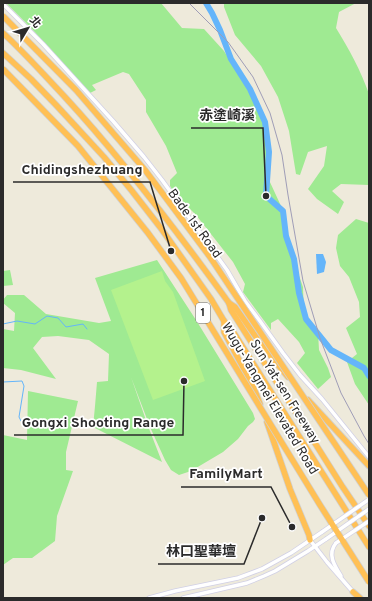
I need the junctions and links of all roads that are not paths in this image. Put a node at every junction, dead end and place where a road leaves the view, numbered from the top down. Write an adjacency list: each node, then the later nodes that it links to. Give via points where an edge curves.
1 (3, 4): 8 (street, Bade 1st Road, via 113,121 162,180 228,270 242,297 282,353)
2 (3, 16): 10 (highway, Wugu-Yangmei Elevated Road, bridge, via 76,90 145,170 210,257)
3 (3, 33): 6 (highway, Sun Yat-sen Freeway / 1, via 57,88 120,160)
4 (3, 53): 7 (highway, Sun Yat-sen Freeway / 1, via 104,157 160,228)
5 (3, 69): 17 (highway, Wugu-Yangmei Elevated Road / 1, bridge, via 78,146 181,278)
6 (229, 303): 9 (highway, via 236,307 261,344 297,388); 13 (highway, Sun Yat-sen Freeway / 1, via 231,310)
7 (224, 321): 14 (highway, via 224,332 253,386); 16 (highway, Sun Yat-sen Freeway / 1, via 244,348)
8 (369, 457)
9 (369, 466)
10 (369, 498): 14 (street, bridge)
11 (369, 509): 15 (street, bridge)
12 (369, 520): 18 (street, bridge, via 336,543 332,549 334,564)
13 (369, 526)
14 (310, 540): 15 (street); 20 (street, via 262,569 238,578)
15 (315, 546): 18 (street); 21 (street, via 275,571 247,583)
16 (369, 547)
17 (369, 582)
18 (348, 585): 19 (street)
19 (353, 592): 22 (highway)
20 (149, 598)
21 (183, 598)
22 (359, 598)

